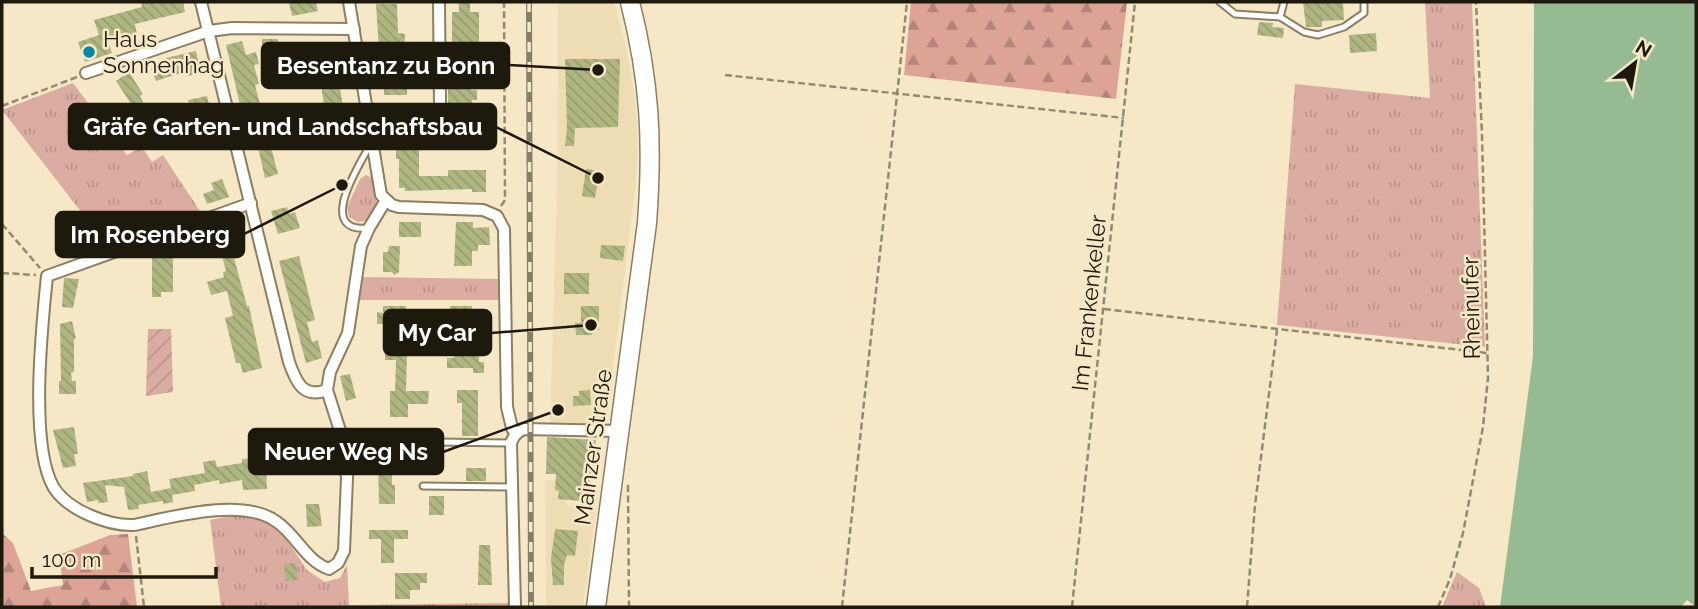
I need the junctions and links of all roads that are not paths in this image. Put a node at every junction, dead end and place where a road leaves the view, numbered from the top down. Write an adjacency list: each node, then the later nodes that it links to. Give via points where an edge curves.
1 (201, 2): 10 (street)
2 (349, 2): 9 (street)
3 (439, 2): 11 (street)
4 (629, 2): 20 (main road, Mainzer Straße, via 646,74 651,129 647,223)
5 (1220, 2): 8 (lane, via 1236,14)
6 (1284, 2): 8 (lane)
7 (1364, 2): 8 (lane, via 1364,13 1344,27 1318,35)
8 (1280, 17)
9 (354, 29): 10 (street); 12 (street)
10 (209, 31): 13 (street); 17 (street)
11 (439, 65): 12 (street); 14 (street)
12 (360, 66): 15 (street)
13 (86, 73)
14 (440, 106)
15 (373, 139): 16 (street, via 379,186); 18 (lane, via 341,208 349,224)
16 (386, 200): 18 (street); 21 (street, via 399,207 483,210 497,216 504,229 507,407)
17 (251, 203): 19 (street, via 295,378 304,390 317,394); 19 (street, via 47,276 40,440 47,471 55,490 74,506 121,526 234,509 259,513 276,521 316,564 328,569 344,551 347,478 343,440)
18 (369, 228): 19 (street, via 361,246 348,333)
19 (327, 390)
20 (620, 431): 21 (street, via 524,429); 26 (main road, Mainzer Straße)
21 (513, 438): 22 (lane); 24 (street)
22 (437, 442)
23 (423, 486): 24 (lane)
24 (513, 487): 25 (street)
25 (514, 607)
26 (596, 607)

